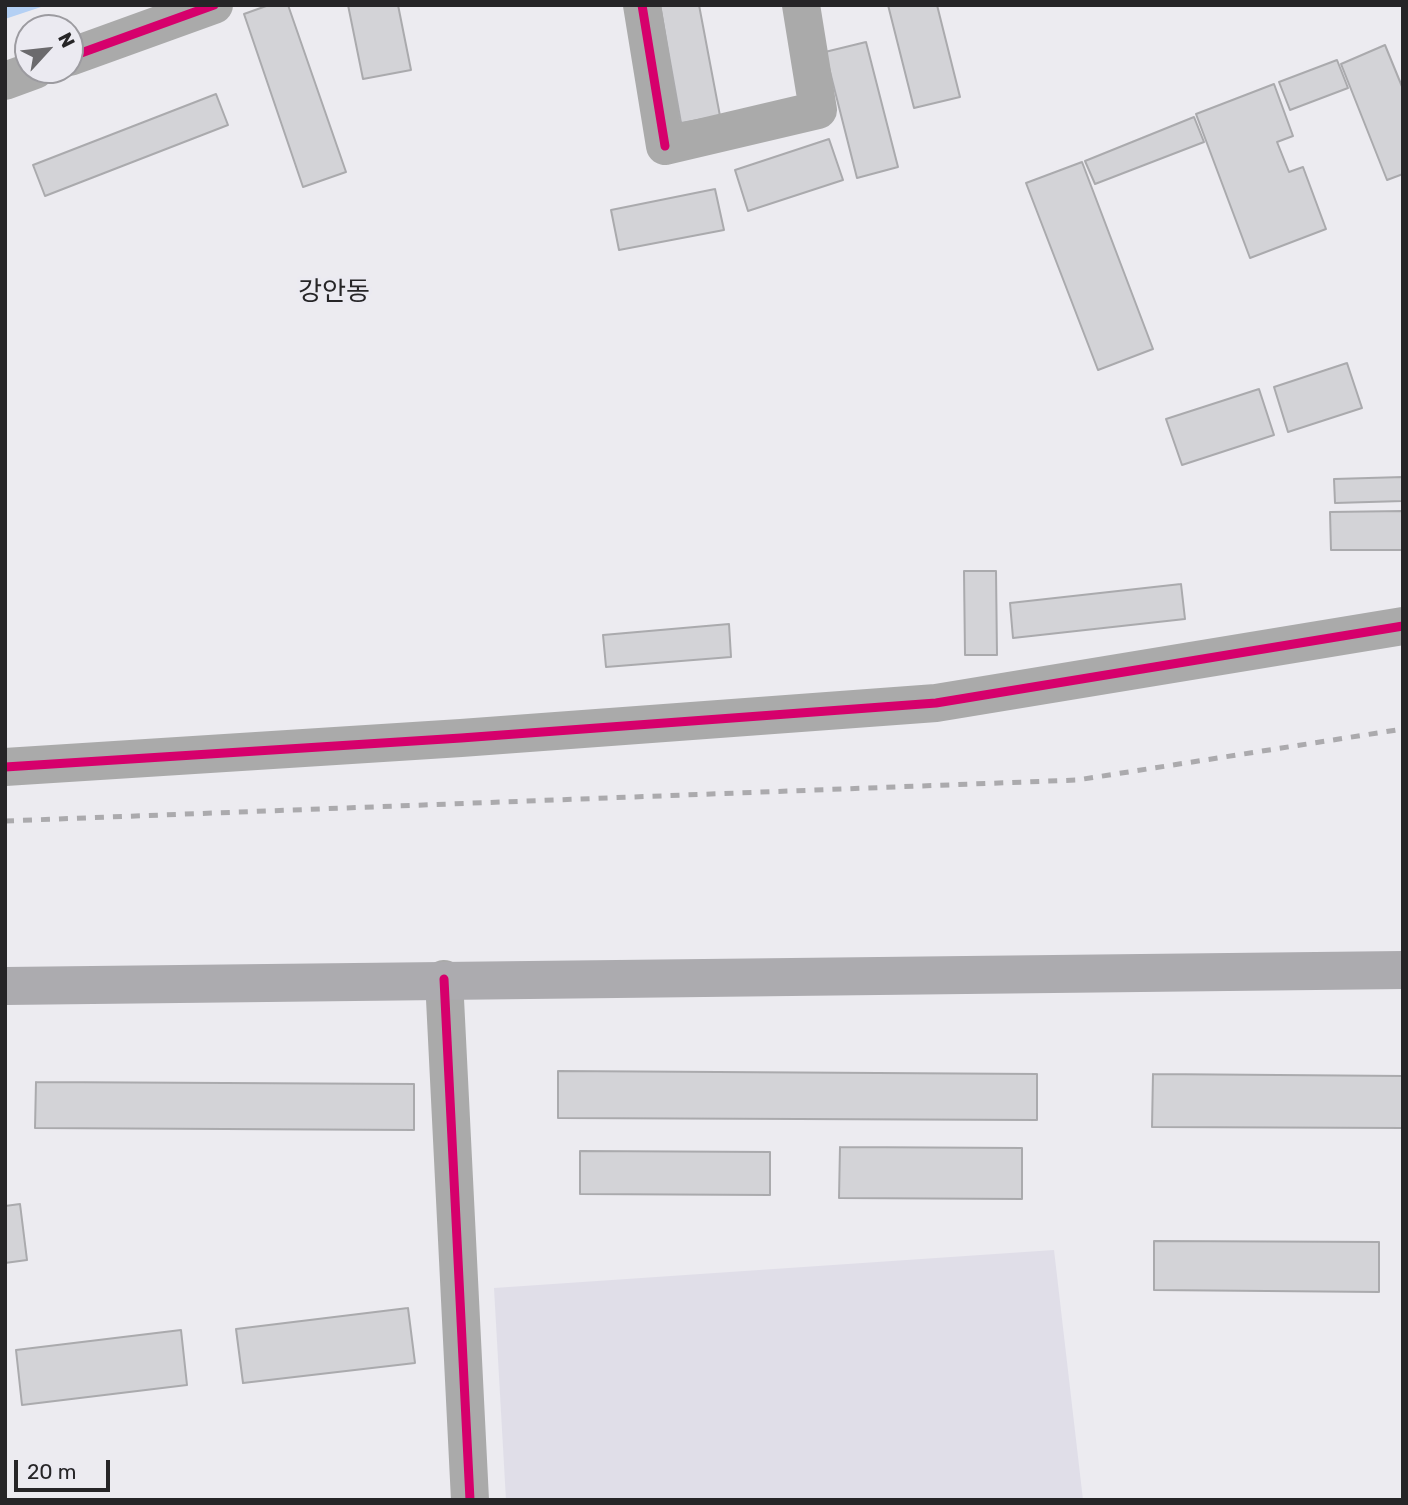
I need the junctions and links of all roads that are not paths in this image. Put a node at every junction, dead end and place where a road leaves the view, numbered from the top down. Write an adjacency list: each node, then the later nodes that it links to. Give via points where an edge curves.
1 (214, 5): 4 (street)
2 (642, 5): 3 (street, via 665,146 818,110)
3 (801, 5)
4 (84, 52)
5 (1403, 626): 6 (street, via 936,703)
6 (5, 767)
7 (1403, 970): 8 (main road)
8 (444, 979): 9 (main road); 10 (street)
9 (5, 986)
10 (470, 1500)

